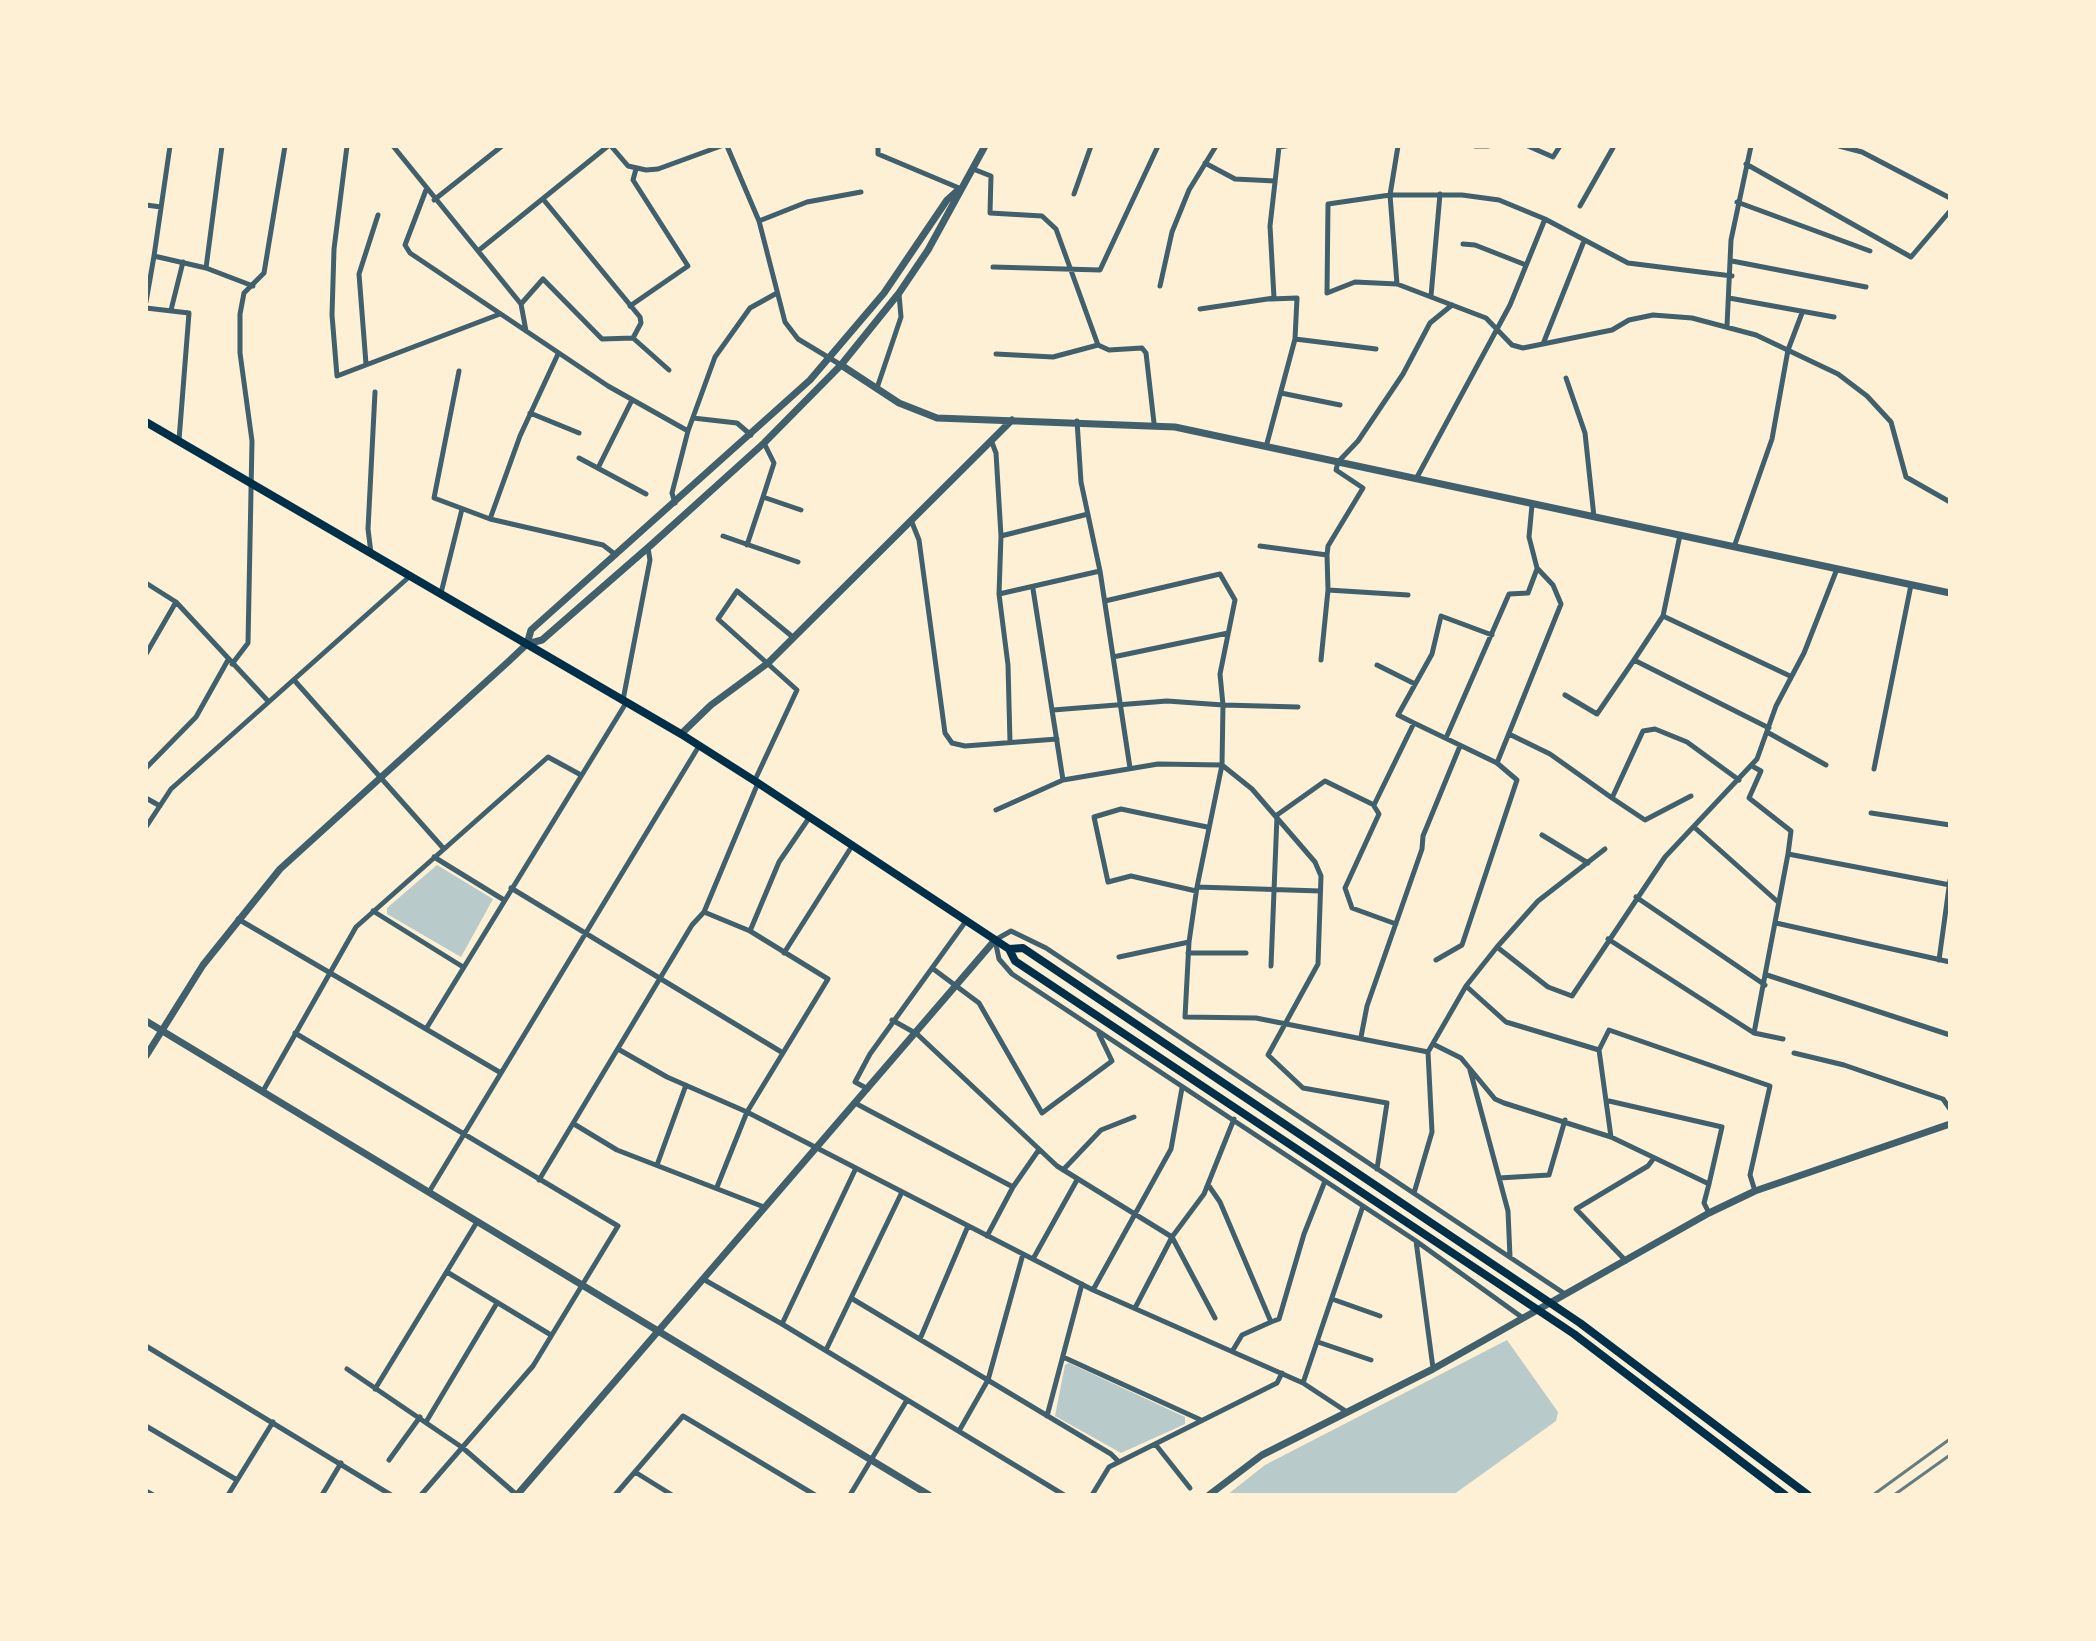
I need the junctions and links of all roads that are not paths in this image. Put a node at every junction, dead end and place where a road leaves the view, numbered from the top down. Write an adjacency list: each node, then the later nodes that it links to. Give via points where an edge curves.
1 (170, 146): 42 (street)
2 (222, 146): 56 (street)
3 (285, 146): 60 (street, via 264,273)
4 (347, 146): 90 (street, via 334,249 337,376)
5 (393, 146): 24 (street)
6 (407, 146): 24 (street)
7 (610, 146): 28 (street); 37 (street)
8 (724, 146): 28 (street, via 658,169); 46 (street)
9 (878, 146): 31 (street, via 878,154)
10 (985, 146): 27 (street)
11 (1091, 146): 33 (street)
12 (1158, 146): 57 (street, via 1100,270)
13 (1216, 146): 25 (street)
14 (1286, 146): 29 (street, via 1279,147)
15 (1398, 146): 35 (street)
16 (1475, 146): 17 (street)
17 (1488, 146)
18 (1528, 146): 19 (street, via 1553,157)
19 (1560, 146)
20 (1614, 146): 41 (street)
21 (1751, 146): 26 (street)
22 (1839, 146): 36 (street, via 1862,152)
23 (498, 147): 38 (street)
24 (399, 153): 30 (street)
25 (1205, 163): 29 (street, via 1235,179); 61 (street, via 1172,232)
26 (1746, 164): 39 (street); 43 (street, via 1911,257)
27 (972, 168): 31 (street); 57 (street, via 991,176 990,213 1049,220)
28 (636, 169): 71 (street, via 633,180 688,266)
29 (1275, 181): 67 (street)
30 (426, 190): 38 (street); 76 (street, via 405,245)
31 (958, 190): 64 (street, via 938,234); 89 (street)
32 (861, 192): 46 (street, via 807,202)
33 (1074, 194)
34 (1440, 194): 35 (street); 45 (street, via 1499,200); 65 (street)
35 (1390, 195): 59 (street); 59 (street, via 1328,204 1327,293 1355,282)
36 (1950, 198)
37 (543, 199): 49 (street); 71 (street)
38 (434, 200): 49 (street)
39 (1737, 202): 50 (street); 52 (street)
40 (146, 205): 42 (street)
41 (1580, 206)
42 (161, 207): 51 (street)
43 (1950, 211)
44 (378, 215): 90 (street, via 359,274)
45 (1545, 219): 47 (street); 54 (street)
46 (759, 221): 63 (street)
47 (1584, 241): 58 (street, via 1628,263); 83 (street)
48 (1463, 244): 54 (street)
49 (478, 251): 69 (street)
50 (1870, 251)
51 (154, 256): 53 (street); 68 (street)
52 (1732, 261): 58 (street); 62 (street)
53 (183, 262): 56 (street); 74 (street)
54 (1526, 265): 79 (street)
55 (993, 267): 57 (street)
56 (206, 268): 60 (street)
57 (1070, 269): 84 (street)
58 (1732, 276): 66 (street)
59 (1397, 284): 65 (street)
60 (253, 286): 117 (street, via 244,293 239,331 252,441)
61 (1160, 286)
62 (1866, 287)
63 (777, 293): 89 (street, via 794,334); 101 (street, via 757,302 733,329 707,375)
64 (899, 293): 91 (street); 95 (street, via 901,317)
65 (1431, 296): 70 (street)
66 (1729, 298): 75 (street); 78 (street)
67 (1270, 299): 73 (street); 82 (street, via 1297,298)
68 (146, 302)
69 (521, 304): 80 (street); 81 (street, via 543,279 602,339)
70 (1453, 304): 79 (street); 114 (street, via 1430,323 1403,374)
71 (630, 306): 81 (street, via 641,323)
72 (146, 308): 74 (street)
73 (1200, 309)
74 (171, 310): 110 (street, via 189,313)
75 (1802, 313): 77 (street); 86 (street)
76 (500, 314): 80 (street); 90 (street)
77 (1834, 317)
78 (1727, 326): 83 (street, via 1653,315 1612,330); 86 (street)
79 (1497, 327): 83 (street, via 1512,345); 116 (street)
80 (527, 332): 87 (street)
81 (633, 338): 92 (street)
82 (1295, 339): 85 (street); 97 (street)
83 (1543, 344)
84 (1098, 345): 88 (street, via 1053,357); 105 (street, via 1109,350 1142,348 1146,353)
85 (1376, 349)
86 (1788, 350): 120 (street, via 1838,374 1885,412 1906,477); 135 (street, via 1772,439)
87 (558, 354): 98 (street); 100 (street)
88 (996, 354)
89 (830, 359): 91 (street); 108 (street)
90 (366, 364)
91 (841, 365): 95 (street); 111 (street)
92 (669, 370)
93 (459, 371): 123 (street, via 434,498)
94 (1566, 378): 127 (street, via 1585,433)
95 (877, 388): 102 (street, via 923,415)
96 (375, 392): 136 (street)
97 (1281, 393): 99 (street); 112 (street)
98 (632, 400): 106 (street); 115 (street)
99 (1340, 405)
100 (530, 413): 107 (street); 128 (street)
101 (693, 418): 106 (street); 108 (street, via 737,423)
102 (1012, 419): 103 (street); 109 (street)
103 (1077, 421): 105 (street); 125 (street)
104 (146, 422): 110 (main road)
105 (1154, 423): 112 (street)
106 (688, 431): 121 (street, via 672,493)
107 (579, 433)
108 (752, 435): 121 (street)
109 (991, 440): 126 (street); 131 (street)
110 (179, 441): 117 (main road)
111 (764, 443): 119 (street, via 774,463); 134 (street)
112 (1266, 447): 114 (street)
113 (579, 458): 115 (street)
114 (1338, 462): 116 (street); 138 (street, via 1336,470 1363,488)
115 (599, 466): 118 (street)
116 (1416, 479): 122 (street)
117 (249, 482): 136 (main road); 163 (street, via 248,643)
118 (646, 494)
119 (763, 497): 124 (street); 132 (street)
120 (1950, 502)
121 (675, 503): 137 (street)
122 (1532, 505): 127 (street); 140 (street, via 1529,537)
123 (462, 509): 128 (street); 149 (street)
124 (801, 510)
125 (1088, 514): 131 (street); 142 (street)
126 (910, 518): 157 (street); 182 (street, via 919,540 945,733 956,746)
127 (1594, 518): 129 (street)
128 (490, 519): 137 (street, via 603,545)
129 (1680, 535): 135 (street); 154 (street)
130 (723, 536): 132 (street)
131 (1001, 536): 150 (street)
132 (747, 545): 139 (street)
133 (1260, 546): 138 (street)
134 (647, 547): 158 (street, via 542,640); 171 (street, via 650,560)
135 (1734, 547): 141 (street)
136 (371, 553): 143 (main road)
137 (617, 555): 158 (street, via 531,630)
138 (1327, 555): 147 (street)
139 (798, 562)
140 (1537, 568): 156 (street, via 1528,593 1509,594); 179 (street, via 1561,604)
141 (1837, 569): 145 (street); 166 (street)
142 (1100, 571): 146 (street); 152 (street)
143 (410, 576): 149 (main road); 167 (street)
144 (146, 583): 153 (street)
145 (1911, 585): 148 (street); 191 (street)
146 (1033, 589): 150 (street); 175 (street)
147 (1328, 590): 151 (street); 161 (street)
148 (1950, 593)
149 (441, 594): 158 (main road)
150 (999, 594): 182 (street)
151 (1408, 595)
152 (1105, 601): 155 (street, via 1220,574 1235,600); 160 (street)
153 (176, 602): 159 (street); 163 (street)
154 (1663, 616): 162 (street); 166 (street)
155 (1228, 633): 160 (street); 173 (street, via 1220,674)
156 (1492, 635): 168 (street, via 1441,616 1438,638); 181 (street)
157 (794, 638): 164 (street); 164 (street, via 737,591 718,619)
158 (527, 644): 171 (main road); 193 (street)
159 (146, 654)
160 (1113, 657): 172 (street)
161 (1321, 660)
162 (1634, 660): 169 (street, via 1597,714); 177 (street)
163 (230, 662): 170 (street); 189 (street, via 196,717)
164 (768, 663): 178 (street); 196 (street, via 797,690)
165 (1377, 665): 168 (street)
166 (1790, 676): 177 (street)
167 (294, 680): 170 (street); 193 (street)
168 (1415, 684): 176 (street, via 1398,715)
169 (1565, 695)
170 (268, 701): 201 (street, via 171,789)
171 (624, 701): 178 (main road); 192 (street)
172 (1120, 703): 173 (street); 175 (street); 190 (street)
173 (1223, 705): 174 (street); 186 (street)
174 (1298, 707)
175 (1053, 710): 180 (street)
176 (1414, 723): 181 (street); 200 (street)
177 (1768, 730): 187 (street); 188 (street)
178 (681, 734): 183 (main road)
179 (1509, 734): 185 (street); 199 (street, via 1550,754)
180 (1057, 739): 182 (street); 194 (street)
181 (1445, 739): 184 (street)
182 (1010, 742)
183 (699, 746): 196 (main road); 232 (street)
184 (1460, 746): 185 (street); 230 (street, via 1423,836)
185 (1497, 763): 242 (street, via 1517,780 1462,945)
186 (1222, 765): 190 (street, via 1189,762); 204 (street); 208 (street)
187 (1826, 765)
188 (1752, 766): 195 (street); 214 (street, via 1761,771 1749,798 1791,831)
189 (146, 768)
190 (1130, 768): 194 (street)
191 (1874, 769)
192 (581, 775): 212 (street, via 548,757); 218 (street)
193 (379, 776): 212 (street); 227 (street, via 299,850)
194 (1063, 780): 202 (street)
195 (1739, 780): 199 (street, via 1687,742 1655,729 1643,731); 209 (street)
196 (756, 782): 205 (main road); 226 (street)
197 (1691, 796): 199 (street, via 1645,820)
198 (146, 798): 201 (street)
199 (1612, 798)
200 (1374, 805): 204 (street, via 1325,781); 230 (street, via 1379,814 1345,888 1352,908)
201 (160, 806): 207 (street)
202 (996, 810)
203 (1871, 813): 206 (street)
204 (1277, 815): 220 (street); 221 (street, via 1315,862)
205 (809, 818): 211 (main road); 231 (street, via 779,862)
206 (1950, 825)
207 (146, 827)
208 (1207, 827): 219 (street); 219 (street, via 1121,809 1094,817 1108,882 1131,876)
209 (1694, 827): 222 (street); 224 (street)
210 (1542, 835): 216 (street)
211 (852, 846): 228 (main road); 238 (street)
212 (444, 849): 215 (street)
213 (1605, 849): 216 (street)
214 (1788, 854): 217 (street); 224 (street)
215 (434, 857): 223 (street); 225 (street)
216 (1588, 863): 236 (street, via 1538,901)
217 (1950, 883): 243 (street)
218 (511, 888): 223 (street); 232 (street)
219 (1196, 889): 220 (street); 235 (street)
220 (1273, 890): 221 (street); 245 (street)
221 (1320, 891): 256 (street, via 1318,964)
222 (1636, 897): 233 (street); 251 (street)
223 (504, 900): 246 (street)
224 (1779, 903): 229 (street)
225 (373, 911): 246 (street); 248 (street, via 352,932)
226 (704, 912): 231 (street); 250 (street)
227 (238, 919): 248 (street); 258 (street)
228 (966, 921): 234 (main road); 247 (street)
229 (1776, 923): 243 (street); 249 (street)
230 (1396, 924): 264 (street)
231 (750, 931): 238 (street)
232 (586, 935): 250 (street); 274 (street)
233 (1608, 939): 236 (street, via 1572,996 1548,987); 261 (street)
234 (995, 940): 237 (main road); 252 (street); 260 (street, via 999,959 1012,974); 295 (street, via 1011,931 1046,948)
235 (1189, 942): 239 (street); 241 (street)
236 (1497, 947): 253 (street)
237 (1009, 949): 384 (main road, via 1015,961 1574,1334); 385 (main road, via 1023,948 1580,1323)
238 (784, 953): 270 (street, via 828,979)
239 (1188, 953): 240 (street); 256 (street, via 1185,1017)
240 (1246, 953)
241 (1119, 957)
242 (1436, 960)
243 (1939, 960): 244 (street)
244 (1950, 962)
245 (1271, 966)
246 (463, 967): 257 (street)
247 (932, 968): 252 (street); 254 (street)
248 (329, 972): 257 (street); 259 (street)
249 (1767, 975): 251 (street); 263 (street)
250 (661, 979): 267 (street); 270 (street)
251 (1765, 985): 261 (street)
252 (958, 986): 260 (street, via 979,1003 1042,1113 1112,1061); 262 (street)
253 (1466, 986): 266 (street); 268 (street, via 1506,1022)
254 (892, 1020): 262 (street); 277 (street, via 855,1082)
255 (146, 1021): 258 (street)
256 (1284, 1023): 264 (street); 295 (street, via 1268,1055 1303,1088 1387,1103)
257 (426, 1029): 274 (street)
258 (162, 1031): 272 (street); 278 (street)
259 (295, 1033): 278 (street); 288 (street)
260 (1098, 1033): 276 (street)
261 (1754, 1033): 265 (street)
262 (917, 1034): 277 (street); 291 (street)
263 (1950, 1035)
264 (1361, 1037): 269 (street)
265 (1783, 1039)
266 (1435, 1045): 269 (street); 273 (street)
267 (618, 1049): 275 (street); 286 (street)
268 (1599, 1050): 279 (street); 305 (street, via 1609,1030 1770,1086 1750,1175)
269 (1428, 1052): 308 (street, via 1432,1132)
270 (783, 1053): 282 (street)
271 (1794, 1053): 281 (street, via 1943,1099)
272 (146, 1056)
273 (1468, 1065): 285 (street, via 1495,1099); 297 (street)
274 (501, 1073): 288 (street)
275 (686, 1085): 282 (street); 293 (street)
276 (1182, 1087): 284 (street); 312 (street, via 1175,1139)
277 (868, 1089): 280 (street)
278 (263, 1091): 306 (street)
279 (1609, 1101): 289 (street); 301 (street, via 1722,1127)
280 (855, 1103): 290 (street); 304 (street)
281 (1950, 1109)
282 (747, 1112): 290 (street); 303 (street)
283 (1134, 1117): 296 (street, via 1101,1130)
284 (1234, 1119): 300 (street); 302 (street)
285 (1565, 1120): 289 (street); 297 (street, via 1549,1175)
286 (574, 1124): 293 (street, via 617,1150); 298 (street)
287 (1950, 1124): 305 (street)
288 (464, 1135): 298 (street); 306 (street)
289 (1611, 1137): 292 (street)
290 (816, 1147): 294 (street); 310 (street)
291 (1038, 1151): 296 (street); 304 (street)
292 (1654, 1158): 301 (street); 321 (street, via 1576,1209)
293 (657, 1165): 303 (street)
294 (856, 1168): 307 (street); 336 (street)
295 (1377, 1169): 308 (street)
296 (1063, 1171): 299 (street)
297 (1499, 1178): 319 (street, via 1508,1211)
298 (539, 1180): 325 (street, via 618,1226)
299 (1077, 1180): 312 (street); 320 (street)
300 (1325, 1181): 309 (street); 335 (street, via 1279,1319)
301 (1709, 1184): 311 (street, via 1704,1203)
302 (1209, 1185): 316 (street); 335 (street)
303 (717, 1187): 310 (street)
304 (1013, 1187): 315 (street)
305 (1755, 1191): 311 (street)
306 (429, 1192): 313 (street)
307 (903, 1192): 314 (street); 328 (street)
308 (1414, 1193): 319 (street)
309 (1363, 1206): 317 (street); 329 (street)
310 (764, 1207): 323 (street)
311 (1709, 1213): 321 (street)
312 (1134, 1214): 316 (street); 326 (street)
313 (477, 1222): 322 (street); 325 (street)
314 (968, 1226): 315 (street); 339 (street)
315 (987, 1236): 318 (street)
316 (1172, 1237): 331 (street); 333 (street)
317 (1416, 1241): 334 (street); 347 (street)
318 (1023, 1254): 320 (street); 349 (street)
319 (1510, 1257): 327 (street)
320 (1033, 1259): 324 (street)
321 (1626, 1261): 327 (street)
322 (447, 1272): 330 (street); 351 (street)
323 (703, 1279): 336 (street); 337 (street)
324 (1082, 1284): 326 (street); 344 (street)
325 (582, 1285): 337 (street); 338 (street)
326 (1093, 1290): 331 (street)
327 (1566, 1294): 334 (street)
328 (851, 1298): 339 (street); 342 (street)
329 (1332, 1299): 332 (street); 340 (street)
330 (497, 1303): 338 (street); 355 (street)
331 (1135, 1308): 343 (street)
332 (1380, 1316)
333 (1215, 1318)
334 (1524, 1318): 347 (street)
335 (1271, 1322): 343 (street, via 1242,1335)
336 (782, 1324): 342 (street)
337 (659, 1331): 363 (street); 375 (street)
338 (551, 1335): 361 (street, via 533,1366)
339 (920, 1339): 349 (street)
340 (1318, 1342): 345 (street); 350 (street)
341 (146, 1346): 357 (street)
342 (826, 1350): 352 (street)
343 (1233, 1350): 348 (street)
344 (1063, 1357): 354 (street); 356 (street)
345 (1371, 1360)
346 (347, 1369): 351 (street)
347 (1433, 1369): 353 (street)
348 (1282, 1373): 350 (street); 356 (street, via 1277,1383)
349 (988, 1380): 354 (street); 359 (street)
350 (1303, 1383): 353 (street)
351 (375, 1389): 355 (street)
352 (907, 1400): 359 (street); 363 (street)
353 (1348, 1413): 383 (street, via 1262,1455)
354 (1047, 1416): 364 (street)
355 (423, 1420): 361 (street); 362 (street)
356 (1202, 1420): 360 (street)
357 (273, 1422): 365 (street); 367 (street)
358 (146, 1426): 367 (street)
359 (959, 1431): 381 (street)
360 (1156, 1445): 364 (street); 368 (street)
361 (463, 1448): 374 (street); 375 (street)
362 (389, 1460)
363 (871, 1460): 379 (street); 380 (street)
364 (1119, 1462): 382 (street, via 1109,1467)
365 (341, 1463): 372 (street); 373 (street)
366 (635, 1472): 376 (street); 377 (street); 378 (street, via 683,1416)
367 (237, 1480): 371 (street)
368 (1190, 1488)
369 (146, 1491): 370 (street)
370 (153, 1495)
371 (228, 1495)
372 (322, 1495)
373 (391, 1495)
374 (421, 1495)
375 (517, 1495)
376 (615, 1495)
377 (672, 1495)
378 (815, 1495)
379 (850, 1495)
380 (929, 1495)
381 (1064, 1495)
382 (1092, 1495)
383 (1209, 1495)
384 (1785, 1495)
385 (1808, 1495)

